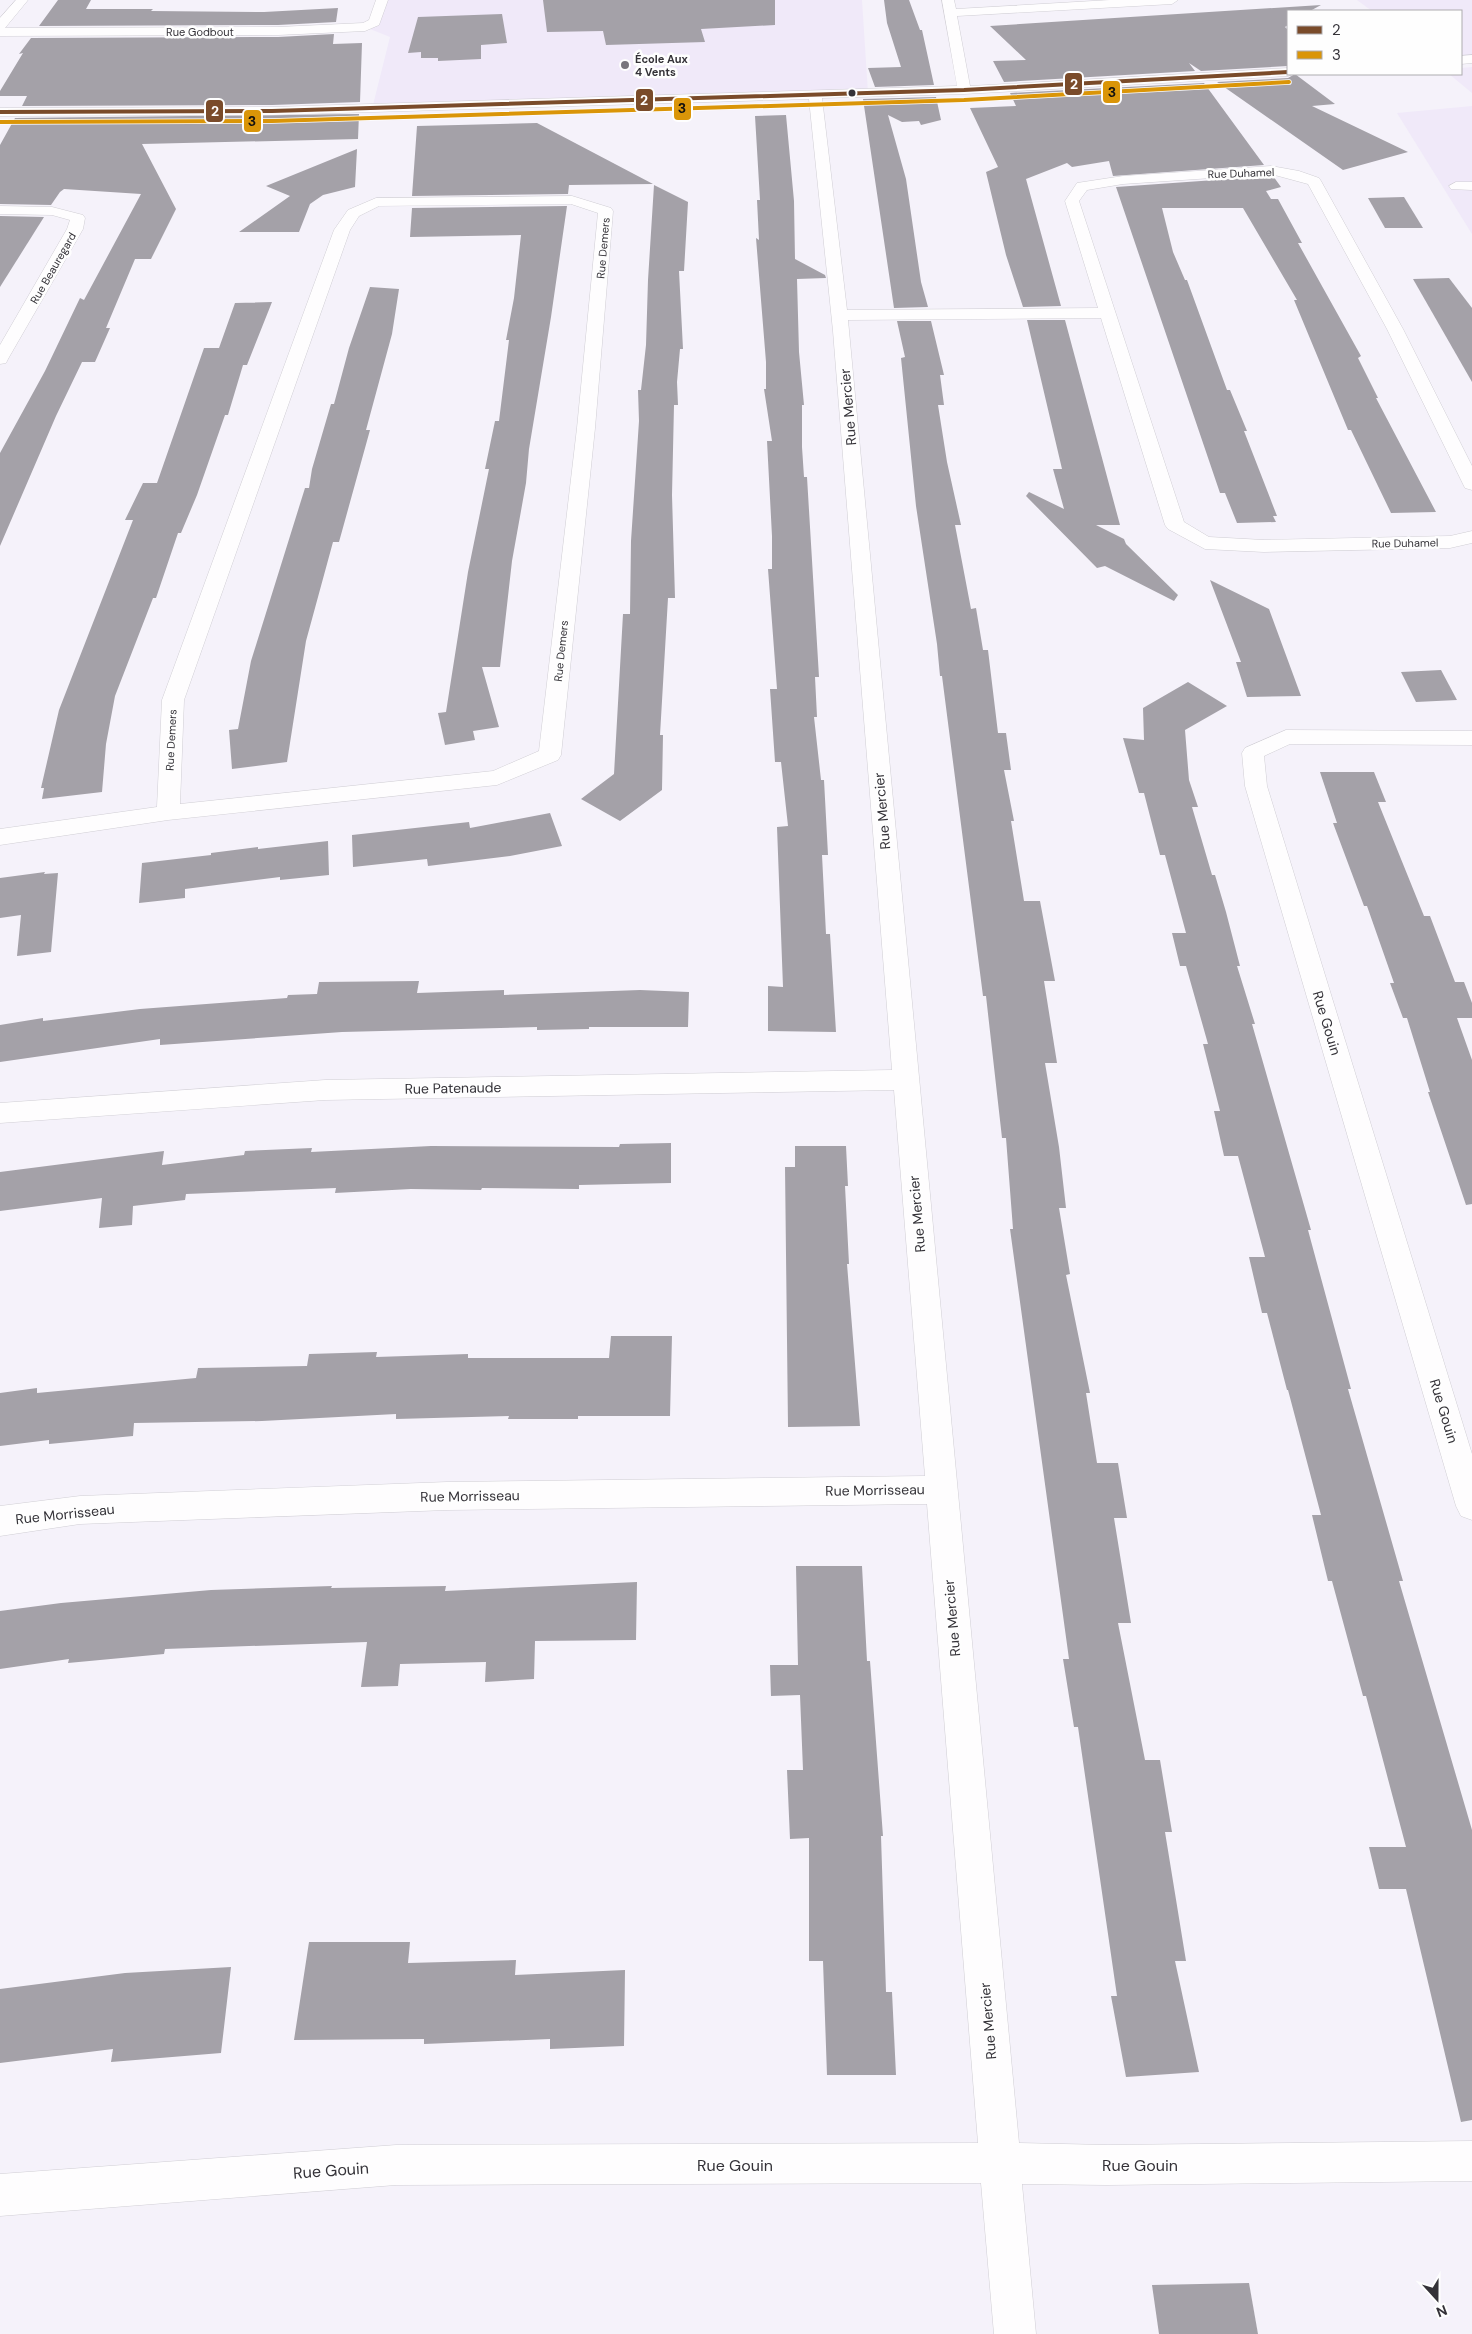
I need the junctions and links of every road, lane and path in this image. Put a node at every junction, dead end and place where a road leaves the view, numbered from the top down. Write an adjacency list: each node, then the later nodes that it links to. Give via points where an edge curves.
1 (22, 0): 6 (street)
2 (382, 0): 7 (street, Rue Godbout, via 375,22 365,27 269,31)
3 (948, 0): 5 (street)
4 (1172, 0): 5 (street)
5 (950, 13): 9 (street)
6 (0, 26)
7 (0, 32)
8 (1287, 72): 9 (street)
9 (964, 90): 10 (street)
10 (815, 94): 11 (street, via 272,111); 16 (street, Rue Mercier)
11 (0, 112)
12 (1456, 186): 13 (street)
13 (1472, 186)
14 (0, 210): 17 (street, Rue Beauregard, via 52,211 78,218 75,229)
15 (1108, 313): 16 (street); 18 (street, Rue Duhamel, via 1072,201 1082,186 1123,180 1271,170 1314,181 1395,329); 19 (street, Rue Duhamel, via 1175,525 1205,544 1450,542)
16 (840, 315): 23 (street, Rue Mercier)
17 (0, 359)
18 (1472, 484)
19 (1472, 538)
20 (1472, 738): 26 (street, Rue Gouin, via 1286,737 1252,753 1256,786)
21 (168, 813): 21 (street, Rue Demers, via 497,778 550,756 606,211 572,200 471,200 376,202 353,213 339,239 173,700); 22 (street, Rue Demers)
22 (0, 837)
23 (906, 1080): 24 (street, Rue Patenaude, via 325,1090); 25 (street, Rue Mercier)
24 (0, 1113)
25 (941, 1490): 27 (street, Rue Morrisseau, via 447,1496 80,1510); 29 (street, Rue Mercier)
26 (1472, 1506)
27 (0, 1521)
28 (1472, 2161): 29 (street, Rue Gouin)
29 (1000, 2163): 30 (street, Rue Gouin, via 396,2165); 31 (street, Rue Mercier)
30 (0, 2195)
31 (1015, 2334)

